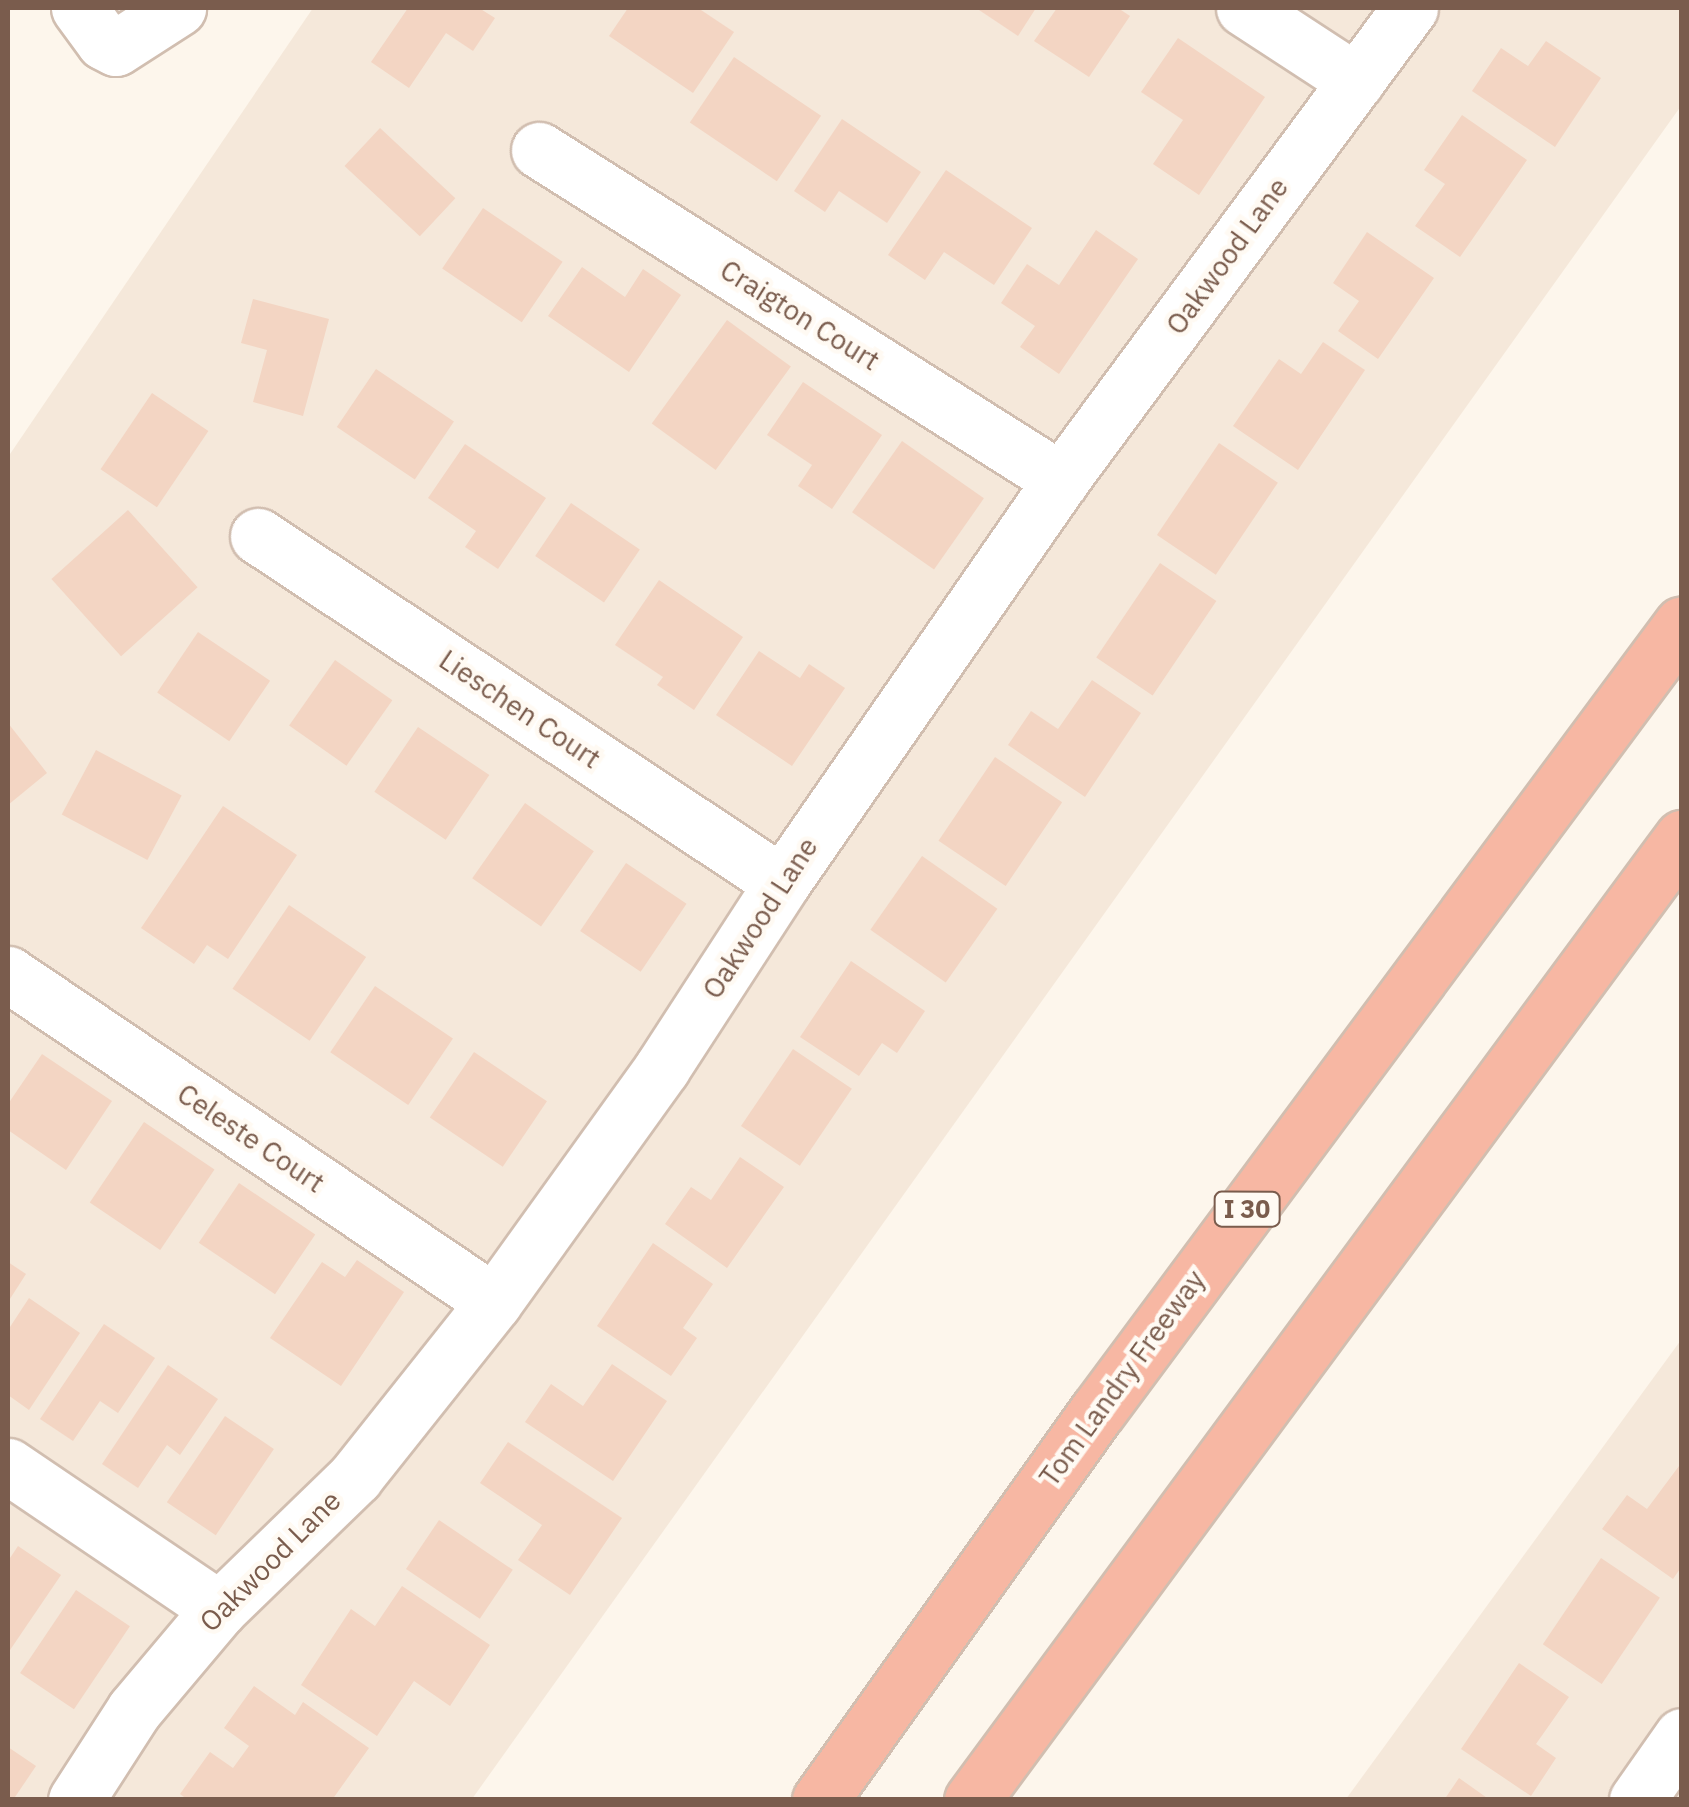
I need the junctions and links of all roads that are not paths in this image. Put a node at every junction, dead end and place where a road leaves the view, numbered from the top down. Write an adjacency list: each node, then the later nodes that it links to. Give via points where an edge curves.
1 (79, 8): 2 (street, via 116,48)
2 (178, 8)
3 (1244, 8): 5 (street)
4 (1410, 8): 5 (street, Oakwood Lane)
5 (1356, 81): 7 (street, Oakwood Lane)
6 (539, 150): 7 (street, Craigton Court)
7 (1061, 480): 11 (street, Oakwood Lane)
8 (258, 536): 11 (street, Lieschen Court)
9 (1682, 624): 18 (highway, Tom Landry Freeway / I 30, via 1096,1412)
10 (1682, 838): 19 (highway)
11 (782, 882): 13 (street, Oakwood Lane, via 662,1068)
12 (8, 974): 13 (street, Celeste Court)
13 (494, 1302): 15 (street, Oakwood Lane, via 355,1477)
14 (8, 1466): 15 (street)
15 (219, 1608): 17 (street, Oakwood Lane, via 134,1710)
16 (1682, 1736): 20 (street)
17 (76, 1800)
18 (820, 1800)
19 (972, 1800)
20 (1636, 1800)

